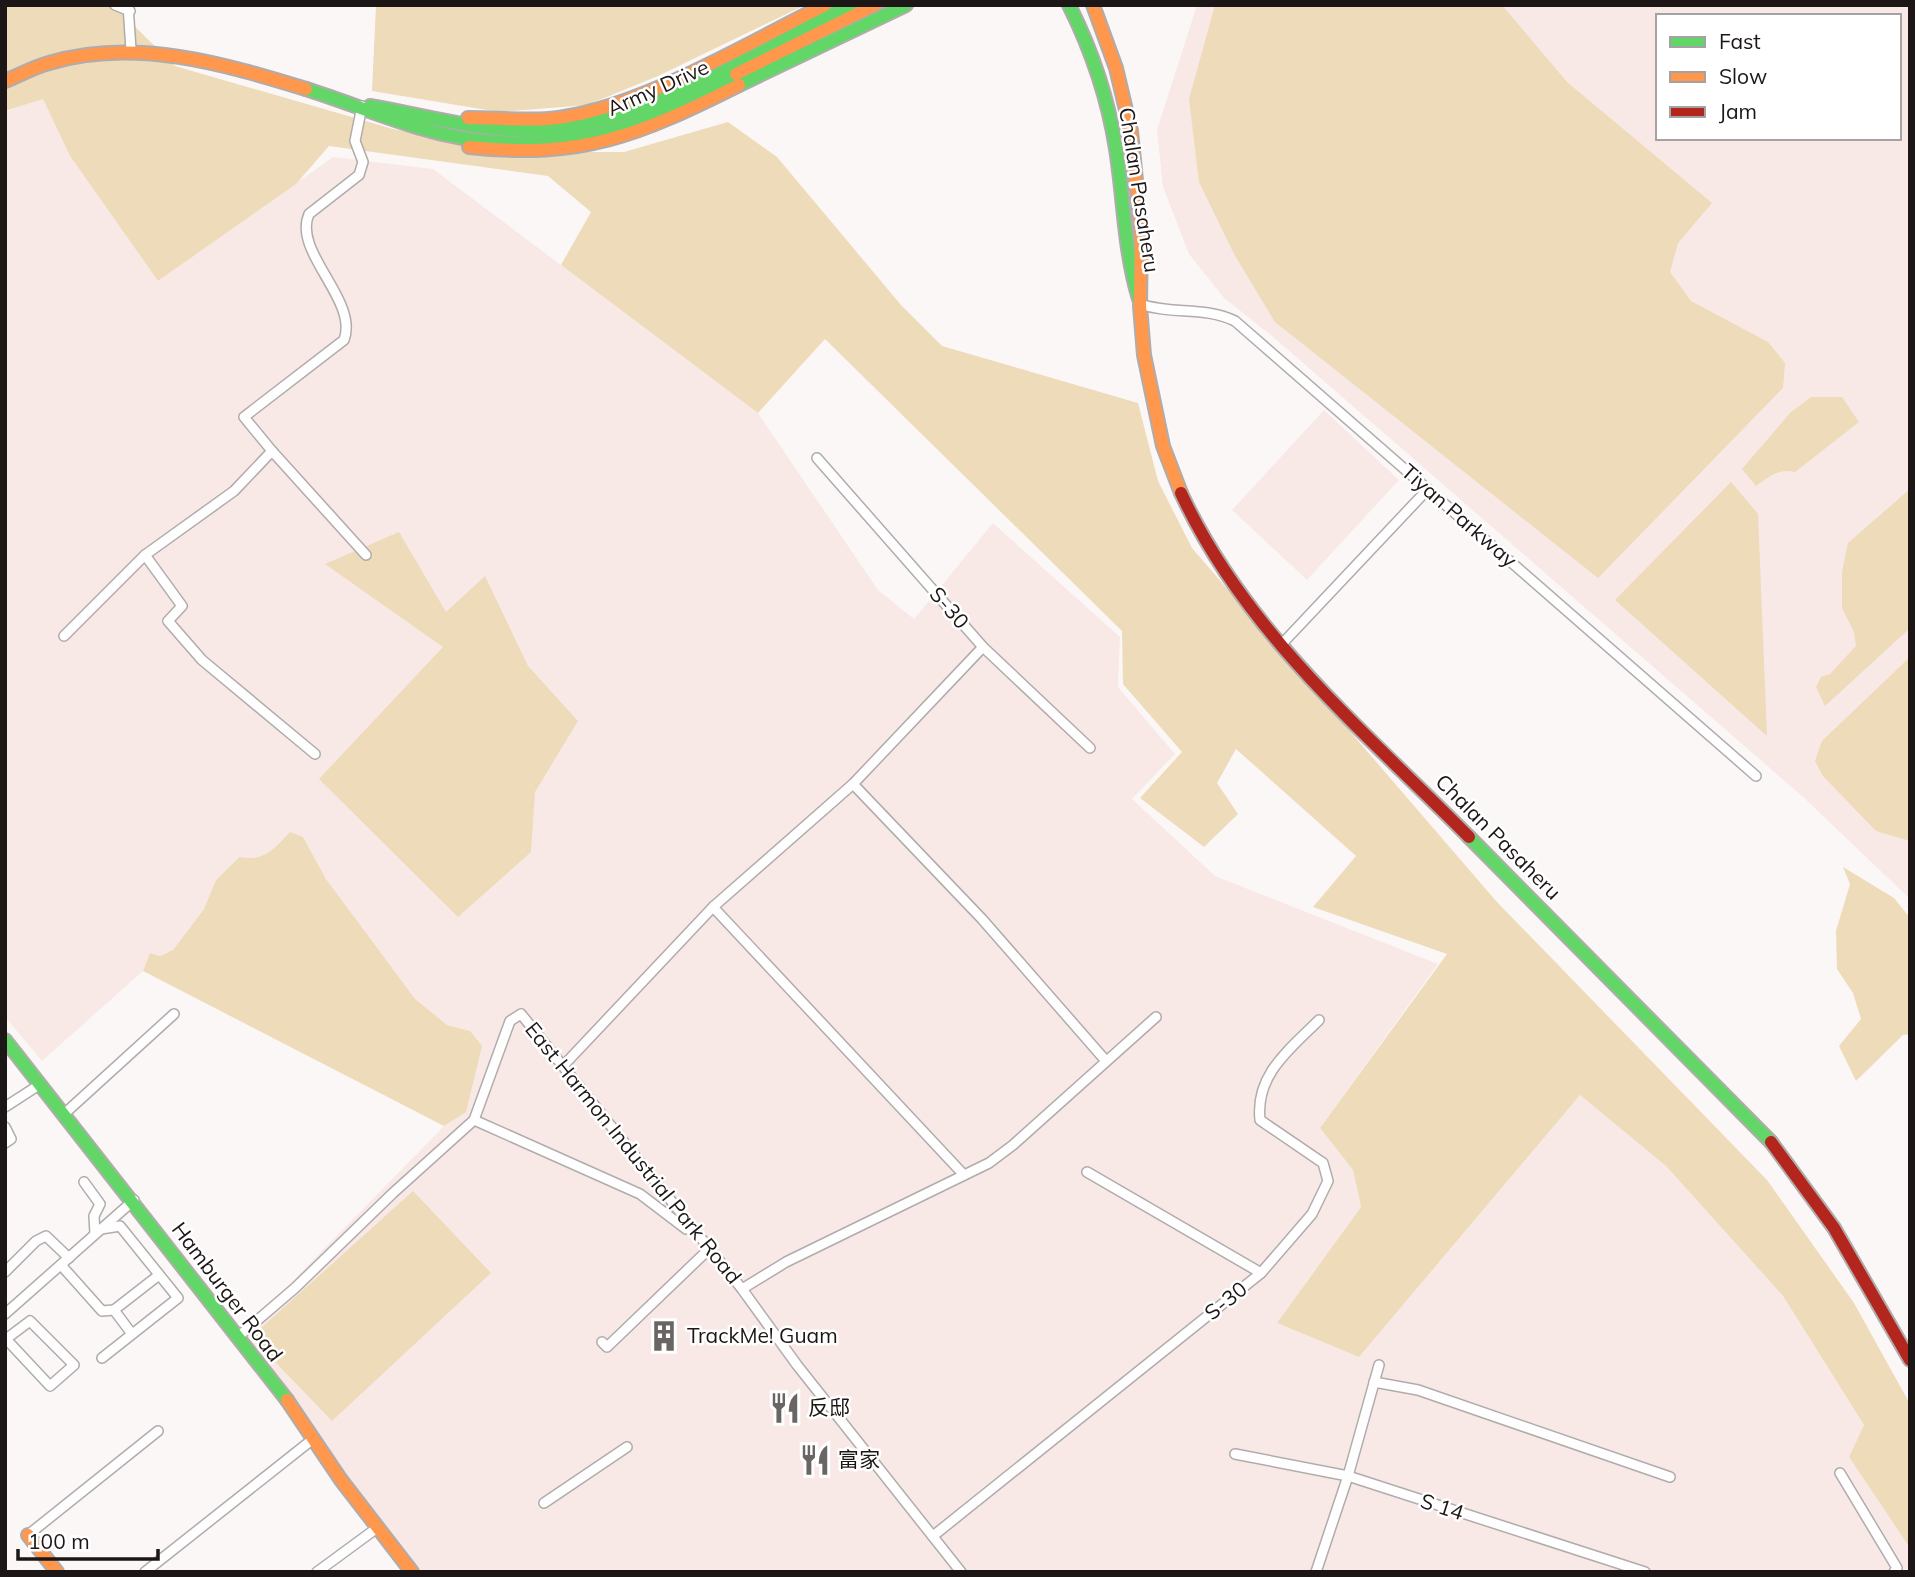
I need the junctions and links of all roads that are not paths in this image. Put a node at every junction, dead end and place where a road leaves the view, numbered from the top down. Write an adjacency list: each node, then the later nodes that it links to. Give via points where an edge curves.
1 (115, 5): 8 (street)
2 (825, 5): 12 (main road, via 656,88 590,113 508,120)
3 (850, 5): 12 (main road, Army Drive, via 661,100 592,124 504,130)
4 (875, 5): 13 (main road, Army Drive, via 666,109 597,135 506,142 458,138)
5 (906, 5): 13 (main road, via 658,125 599,145 552,153 505,152 457,145)
6 (1069, 5): 14 (main road, Chalan Pasaheru, via 1109,111 1130,268)
7 (1093, 5): 14 (main road, Chalan Pasaheru, via 1114,55 1133,137 1143,266)
8 (129, 8): 9 (street)
9 (131, 50): 10 (main road, Army Drive, via 54,61); 11 (main road, Army Drive, via 185,57)
10 (5, 81)
11 (362, 106): 12 (main road, Army Drive); 13 (main road, Army Drive); 15 (street, via 355,141 363,162 359,174 305,222 309,242 340,305 346,334 244,417)
12 (412, 111)
13 (410, 126)
14 (1140, 304): 17 (street, Tiyan Parkway, via 1164,311 1211,311 1235,321); 21 (main road, Chalan Pasaheru, via 1156,420 1185,509 1227,582)
15 (272, 451): 18 (street, via 234,491); 19 (street)
16 (817, 458): 22 (street, S-30)
17 (1428, 489): 21 (street); 25 (street, Tiyan Parkway)
18 (145, 555): 20 (street); 24 (street, via 182,606 168,621 202,660)
19 (366, 555)
20 (64, 636)
21 (1280, 646): 61 (main road, Chalan Pasaheru, via 1746,1113 1823,1212)
22 (983, 647): 23 (street, S-30); 26 (street)
23 (1090, 748)
24 (315, 754)
25 (1756, 776)
26 (853, 784): 27 (street); 32 (street, via 982,919)
27 (713, 907): 33 (street); 41 (street)
28 (174, 1014): 36 (street)
29 (1156, 1017): 32 (street)
30 (1319, 1020): 49 (street, S-30, via 1274,1065 1258,1100 1260,1120 1323,1163 1328,1181 1312,1214)
31 (5, 1040): 34 (main road, Hamburger Road)
32 (1106, 1061): 41 (street, via 1013,1145)
33 (563, 1066): 37 (street, East Harmon Industrial Park Road, via 521,1014 510,1021); 45 (street, East Harmon Industrial Park Road)
34 (39, 1085): 35 (street); 36 (main road, Hamburger Road)
35 (5, 1107)
36 (63, 1115): 43 (main road, Hamburger Road)
37 (474, 1120): 45 (street, via 640,1194); 57 (street, East Harmon Industrial Park Road)
38 (5, 1128): 39 (street, via 11,1139)
39 (5, 1143)
40 (1087, 1172): 49 (street)
41 (964, 1175): 51 (street, via 786,1262)
42 (84, 1182): 44 (street, via 100,1204 94,1216)
43 (134, 1200): 44 (street); 57 (main road, Hamburger Road)
44 (98, 1232): 46 (street); 50 (street, via 120,1226)
45 (708, 1250): 51 (street, East Harmon Industrial Park Road); 59 (street, via 607,1347)
46 (69, 1258): 47 (street); 48 (street, via 46,1236)
47 (61, 1265): 53 (street); 54 (street, via 102,1311)
48 (5, 1272)
49 (1261, 1273): 74 (street, S-30)
50 (159, 1275): 54 (street); 56 (street, via 178,1298)
51 (742, 1289): 74 (street, East Harmon Industrial Park Road)
52 (5, 1297): 53 (street)
53 (14, 1306): 55 (street)
54 (114, 1310): 56 (street)
55 (5, 1314)
56 (132, 1334): 60 (street)
57 (239, 1336): 65 (main road, Hamburger Road)
58 (5, 1339): 58 (street, via 50,1386 74,1365 30,1321)
59 (602, 1342)
60 (102, 1358)
61 (1910, 1360)
62 (1379, 1365): 63 (street)
63 (1374, 1382): 69 (street); 70 (street, via 1418,1390)
64 (158, 1431): 73 (street)
65 (313, 1439): 72 (main road, Hamburger Road); 76 (street)
66 (627, 1447): 71 (street)
67 (1236, 1454): 69 (street, S 14)
68 (1840, 1473): 82 (street, via 1897,1568)
69 (1348, 1476): 80 (street); 81 (street, S 14)
70 (1670, 1477)
71 (544, 1503)
72 (377, 1528): 77 (street); 78 (main road, Hamburger Road)
73 (28, 1535): 75 (main road)
74 (933, 1536): 79 (street, East Harmon Industrial Park Road)
75 (57, 1572)
76 (145, 1572)
77 (317, 1572)
78 (412, 1572)
79 (961, 1572)
80 (1316, 1572)
81 (1645, 1572)
82 (1894, 1572)

